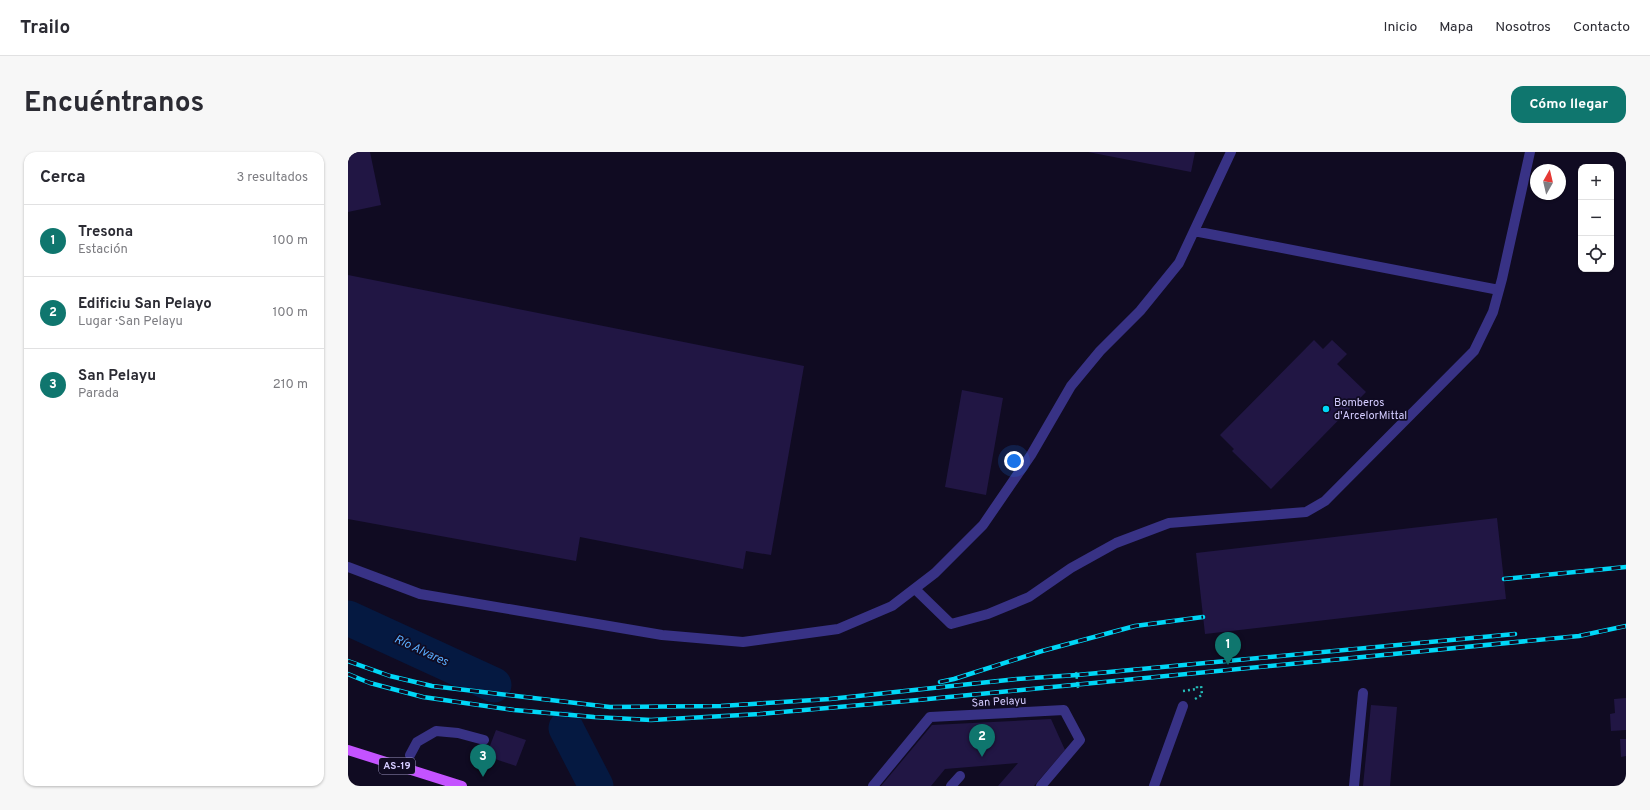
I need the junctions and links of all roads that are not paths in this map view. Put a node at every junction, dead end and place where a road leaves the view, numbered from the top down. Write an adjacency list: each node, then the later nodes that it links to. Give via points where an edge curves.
1 (1231, 152): 3 (street)
2 (1530, 152): 4 (street)
3 (1194, 231): 4 (street); 6 (street, via 1179,263 1140,311 1100,350 1071,386 1031,455 983,525 935,573)
4 (1499, 290): 6 (street, via 1493,312 1474,351 1325,501 1306,512 1169,523 1116,543 1071,568 1029,597 988,614 951,624)
5 (348, 567): 6 (street, via 420,594 662,635 743,642 838,629 892,606)
6 (915, 589)
7 (1363, 693): 19 (street)
8 (1183, 706): 18 (street)
9 (484, 740): 11 (street, via 458,733 436,731 416,742)
10 (348, 750): 13 (main road, AS-19)
11 (410, 755)
12 (960, 776): 16 (street)
13 (446, 784): 14 (main road, AS-19)
14 (462, 786)
15 (873, 786): 17 (street, San Pelayu, via 930,717 1064,710 1080,740)
16 (951, 786)
17 (1041, 786)
18 (1154, 786)
19 (1354, 786)

